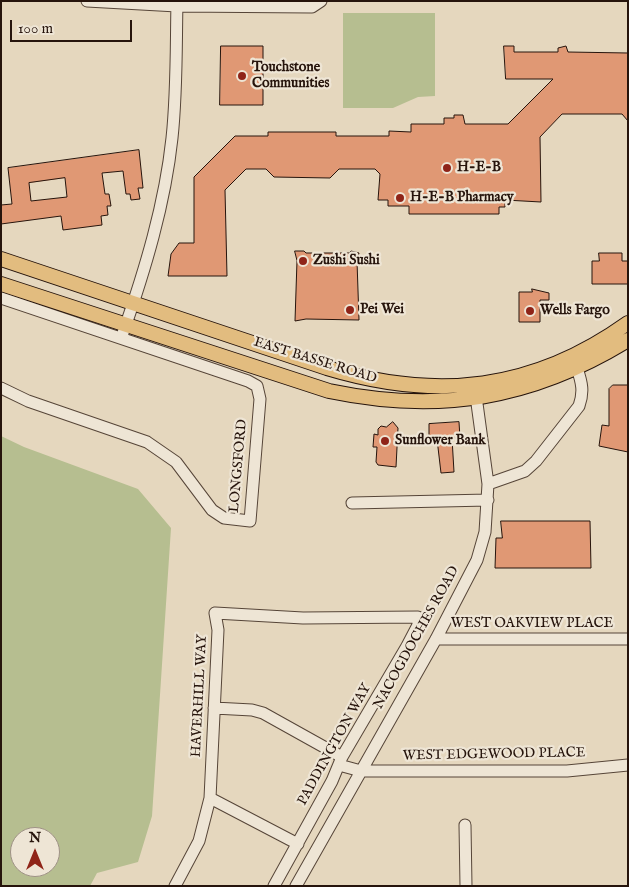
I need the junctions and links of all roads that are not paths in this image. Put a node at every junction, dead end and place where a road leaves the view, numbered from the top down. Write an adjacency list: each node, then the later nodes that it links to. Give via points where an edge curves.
1 (87, 1): 3 (street)
2 (321, 1): 3 (street, via 312,7)
3 (177, 4): 7 (street, via 176,99 172,139 157,221)
4 (1, 259): 7 (main road, EAST BASSE ROAD)
5 (1, 284): 9 (main road, EAST BASSE ROAD)
6 (1, 298): 10 (street, LONGSFORD)
7 (133, 303): 9 (street); 14 (main road, EAST BASSE ROAD, via 361,378)
8 (628, 323): 14 (main road, EAST BASSE ROAD, via 588,347 537,370)
9 (126, 324): 10 (street); 14 (main road, EAST BASSE ROAD, via 356,397 440,402)
10 (121, 339): 13 (street, LONGSFORD, via 257,386 260,399 250,520 224,518 212,510 176,462 147,442 28,401)
11 (628, 340): 12 (main road, EAST BASSE ROAD)
12 (577, 368): 14 (main road, EAST BASSE ROAD, via 538,384); 15 (street, via 582,384 579,406 529,467)
13 (1, 388)
14 (475, 391): 15 (street, NACOGDOCHES ROAD)
15 (488, 484): 16 (street, NACOGDOCHES ROAD)
16 (488, 500): 17 (street); 19 (street, NACOGDOCHES ROAD, via 485,532 477,560)
17 (352, 503)
18 (418, 617): 21 (street, HAVERHILL WAY, via 303,618 215,614 218,630); 22 (street, PADDINGTON WAY, via 407,646)
19 (436, 639): 20 (street, WEST OAKVIEW PLACE); 24 (street, NACOGDOCHES ROAD)
20 (628, 639)
21 (214, 708): 22 (street, WEST EDGEWOOD PLACE, via 263,713); 25 (street, HAVERHILL WAY)
22 (340, 761): 24 (street, WEST EDGEWOOD PLACE); 27 (street, PADDINGTON WAY)
23 (628, 765): 24 (street, WEST EDGEWOOD PLACE, via 567,771)
24 (361, 771): 30 (street, NACOGDOCHES ROAD)
25 (210, 798): 27 (street); 28 (street, HAVERHILL WAY, via 199,841)
26 (465, 825): 31 (street)
27 (298, 844): 29 (street, PADDINGTON WAY)
28 (175, 886)
29 (274, 886)
30 (296, 886)
31 (466, 886)

